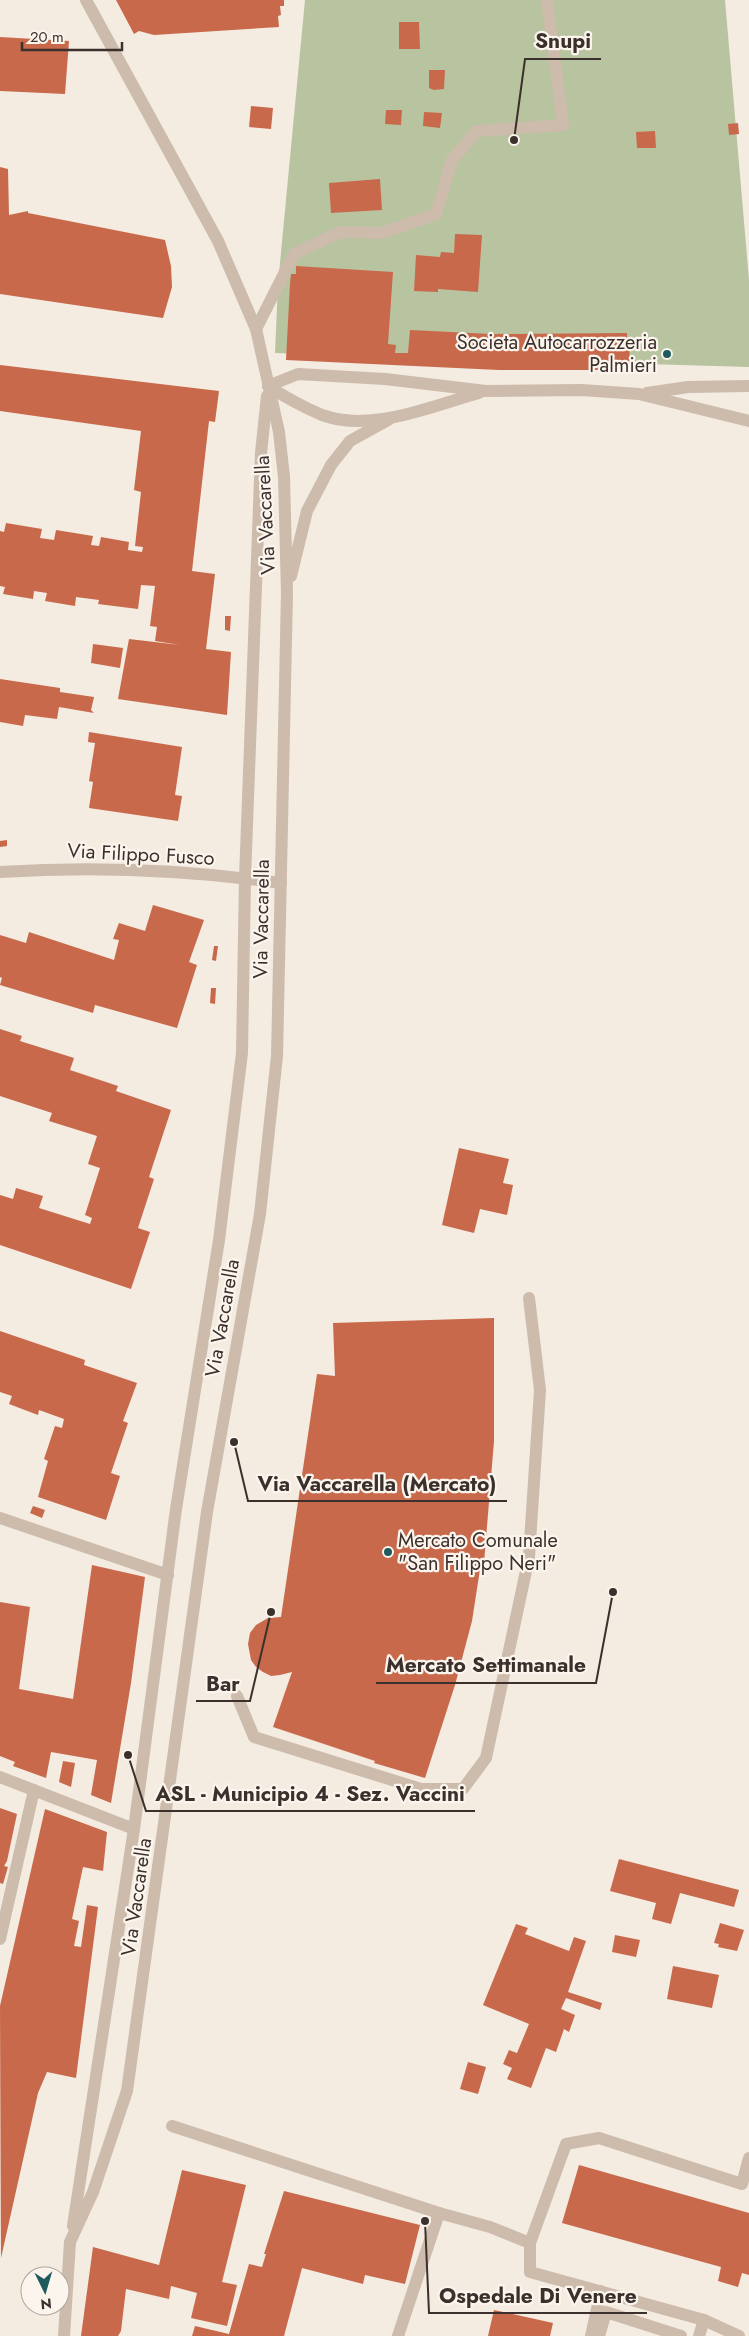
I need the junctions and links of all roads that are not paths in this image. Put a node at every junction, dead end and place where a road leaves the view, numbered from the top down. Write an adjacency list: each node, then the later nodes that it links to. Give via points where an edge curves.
1 (86, 0): 3 (street, Via Vaccarella, via 218,241)
2 (547, 0): 3 (street, via 563,125 477,131 452,160 436,214 382,233 341,232 294,254)
3 (256, 329): 4 (street, Via Vaccarella)
4 (268, 386): 6 (street, via 298,374 385,379); 8 (street, via 324,415 359,421); 10 (street, Via Vaccarella, via 279,432 284,477); 12 (street, Via Vaccarella, via 261,453)
5 (749, 386): 7 (street, via 688,387)
6 (486, 391): 7 (street, via 582,390); 8 (street)
7 (639, 394): 9 (street)
8 (394, 417): 10 (street, via 350,441 331,465 306,510)
9 (749, 421)
10 (287, 593): 13 (street, Via Vaccarella)
11 (0, 872): 12 (street, Via Filippo Fusco, via 52,869)
12 (244, 878): 13 (street, Via Filippo Fusco); 16 (street, Via Vaccarella, via 242,1053 219,1240)
13 (281, 883): 25 (street, Via Vaccarella, via 277,1056 260,1214 207,1512 127,2091 93,2192)
14 (529, 1298): 17 (street, via 540,1390 528,1556 486,1758 463,1789 421,1789 254,1737)
15 (0, 1518): 16 (street)
16 (168, 1575): 20 (street, Via Vaccarella)
17 (237, 1696)
18 (0, 1777): 19 (street)
19 (34, 1790): 20 (street); 21 (street)
20 (134, 1829): 25 (street, Via Vaccarella)
21 (0, 1939)
22 (172, 2126): 24 (street)
23 (749, 2158): 26 (street, via 742,2184 599,2138 566,2144)
24 (439, 2214): 26 (street, via 490,2227); 30 (street)
25 (70, 2242): 29 (street, Via Vaccarella)
26 (530, 2243): 27 (street, via 530,2272)
27 (601, 2291): 28 (street); 31 (street)
28 (704, 2320): 34 (street); 35 (street)
29 (64, 2336)
30 (398, 2336)
31 (591, 2336)
32 (599, 2336): 33 (street, via 606,2312)
33 (681, 2336)
34 (699, 2336)
35 (739, 2336)

